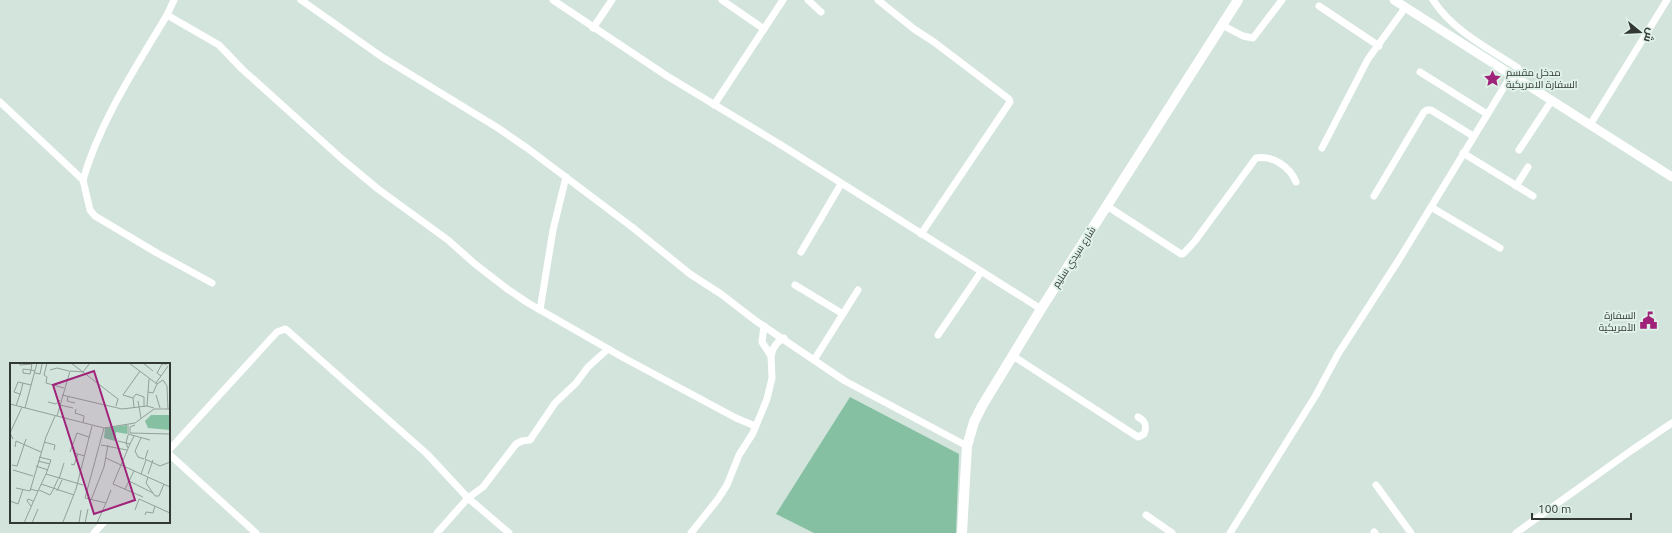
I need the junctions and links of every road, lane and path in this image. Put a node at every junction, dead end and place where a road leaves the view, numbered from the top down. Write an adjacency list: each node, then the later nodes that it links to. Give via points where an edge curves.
1 (174, 0): 18 (street)
2 (301, 0): 14 (street)
3 (553, 0): 20 (street)
4 (612, 0): 20 (street)
5 (722, 0): 21 (street)
6 (783, 0): 21 (street)
7 (808, 0): 17 (street)
8 (878, 0): 45 (street, via 1010,102)
9 (1238, 0): 19 (main road, شارع سيدي سليم)
10 (1282, 0): 19 (street, via 1253,38 1243,36)
11 (1394, 0): 16 (street)
12 (1433, 0): 24 (street, via 1467,35 1518,68 1520,72)
13 (1667, 0): 29 (street)
14 (312, 3): 35 (street, via 382,57 498,128)
15 (1319, 6): 22 (street)
16 (1406, 8): 22 (street); 24 (street)
17 (821, 12)
18 (167, 15): 37 (street, via 116,104 97,142); 53 (street, via 219,45 258,84 378,189 448,240 506,288)
19 (1222, 25): 43 (main road, شارع سيدي سليم)
20 (593, 28): 27 (street)
21 (764, 29): 27 (street)
22 (1379, 46): 31 (street, via 1368,59)
23 (1420, 72): 28 (street)
24 (1515, 76): 25 (street); 28 (street)
25 (1552, 100): 29 (street); 32 (street)
26 (0, 102): 37 (street)
27 (714, 105): 39 (street)
28 (1487, 114): 30 (street)
29 (1590, 125): 36 (street)
30 (1473, 136): 33 (street); 41 (street, via 1427,110)
31 (1322, 148)
32 (1520, 150)
33 (1463, 153): 40 (street); 44 (street)
34 (1528, 167): 40 (street)
35 (566, 177): 53 (street, via 553,230); 55 (street, via 690,274)
36 (1672, 177)
37 (83, 180): 49 (street, via 90,210 95,216)
38 (1296, 182): 43 (street, via 1283,165 1265,158 1256,158 1183,254)
39 (841, 184): 45 (street); 47 (street)
40 (1516, 186): 42 (street)
41 (1374, 196)
42 (1533, 196)
43 (1107, 206): 52 (main road, شارع سيدي سليم)
44 (1431, 207): 46 (street); 79 (street, via 1338,354 1316,396)
45 (921, 234): 48 (street)
46 (1500, 248)
47 (801, 252)
48 (981, 272): 52 (street); 56 (street)
49 (212, 283)
50 (795, 285): 54 (street)
51 (858, 290): 54 (street)
52 (1041, 309): 60 (main road, شارع سيدي سليم)
53 (540, 310): 58 (street)
54 (843, 314): 61 (street)
55 (764, 326): 57 (street); 59 (street, via 762,342)
56 (938, 335)
57 (784, 338): 59 (street, via 777,343); 61 (street)
58 (608, 349): 64 (street); 69 (street, via 555,403 530,440 516,444 483,487)
59 (771, 356): 64 (street, via 772,378)
60 (1013, 356): 62 (street, via 1138,437 1144,434 1146,425); 65 (main road, شارع سيدي سليم, via 982,406)
61 (814, 360): 65 (street, via 846,381)
62 (1138, 416)
63 (1672, 423): 81 (street)
64 (755, 426): 76 (street, via 739,455 727,485)
65 (966, 446): 77 (main road, شارع سيدي سليم)
66 (170, 449): 69 (street, via 277,332 285,329 427,454)
67 (170, 455): 72 (street)
68 (1376, 485): 80 (street)
69 (468, 498): 74 (street); 75 (street)
70 (1146, 515): 78 (street)
71 (103, 523): 73 (street)
72 (251, 531)
73 (94, 533)
74 (437, 533)
75 (509, 533)
76 (691, 533)
77 (962, 533)
78 (1172, 533)
79 (1230, 533)
80 (1411, 533)
81 (1516, 533)

